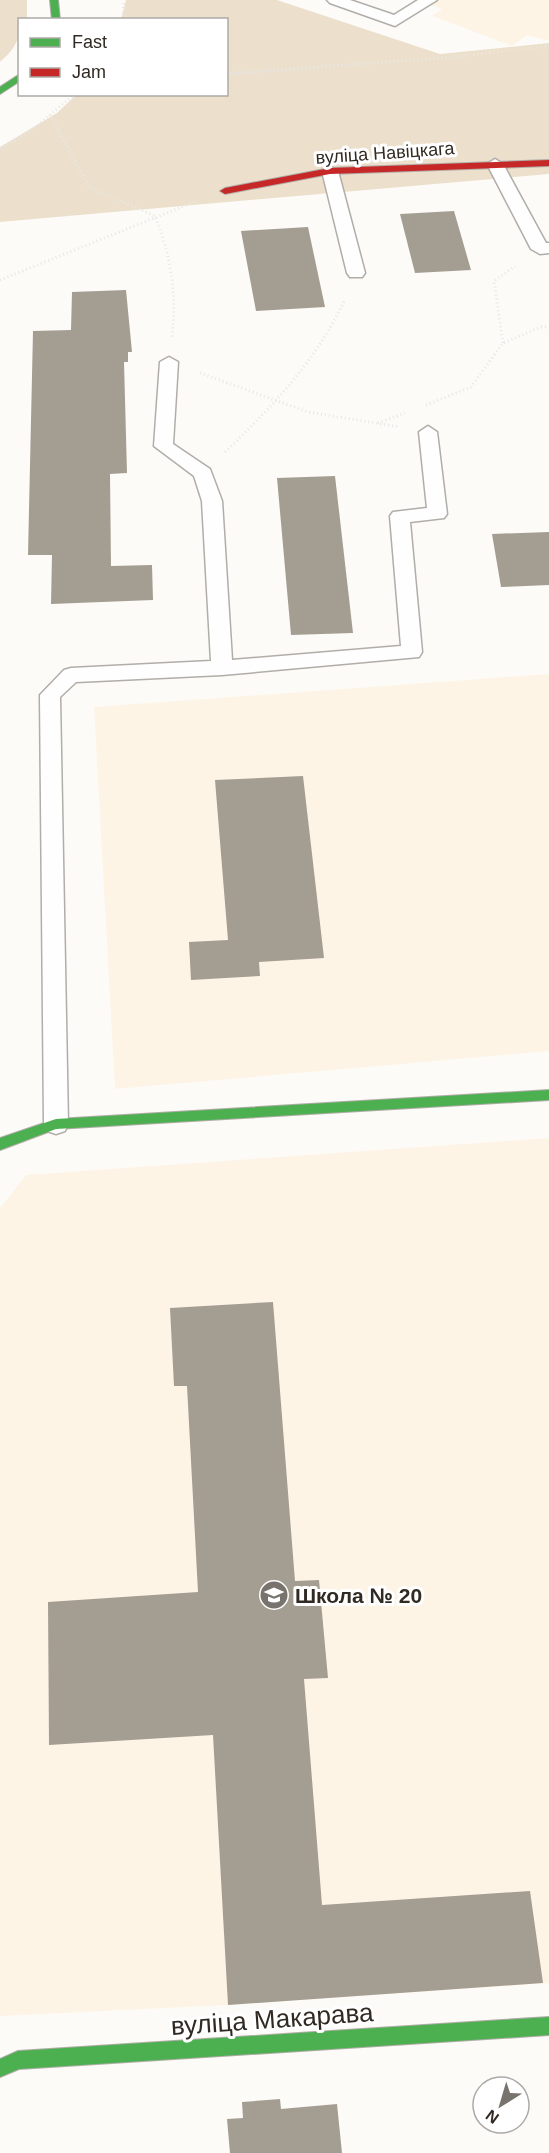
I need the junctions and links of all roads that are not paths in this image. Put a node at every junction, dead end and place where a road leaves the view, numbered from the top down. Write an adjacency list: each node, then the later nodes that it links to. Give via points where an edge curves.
1 (54, 0): 4 (street)
2 (335, 0): 3 (lane, via 395,21)
3 (429, 0)
4 (56, 18)
5 (18, 78): 6 (street)
6 (0, 91)
7 (549, 163): 8 (street, вуліца Навіцкага)
8 (495, 164): 9 (street, вуліца Навіцкага); 11 (lane)
9 (330, 171): 10 (street, вуліца Навіцкага); 12 (lane)
10 (225, 191)
11 (545, 248)
12 (356, 273)
13 (169, 362): 15 (lane, via 164,446 203,473 212,501)
14 (428, 432): 15 (lane, via 437,514 400,516 412,652)
15 (222, 668): 17 (lane, via 71,675 50,695)
16 (549, 1095): 17 (street)
17 (56, 1124): 18 (street)
18 (0, 1144)
19 (549, 2026): 20 (street, вуліца Макарава, via 18,2060)
20 (0, 2068)

